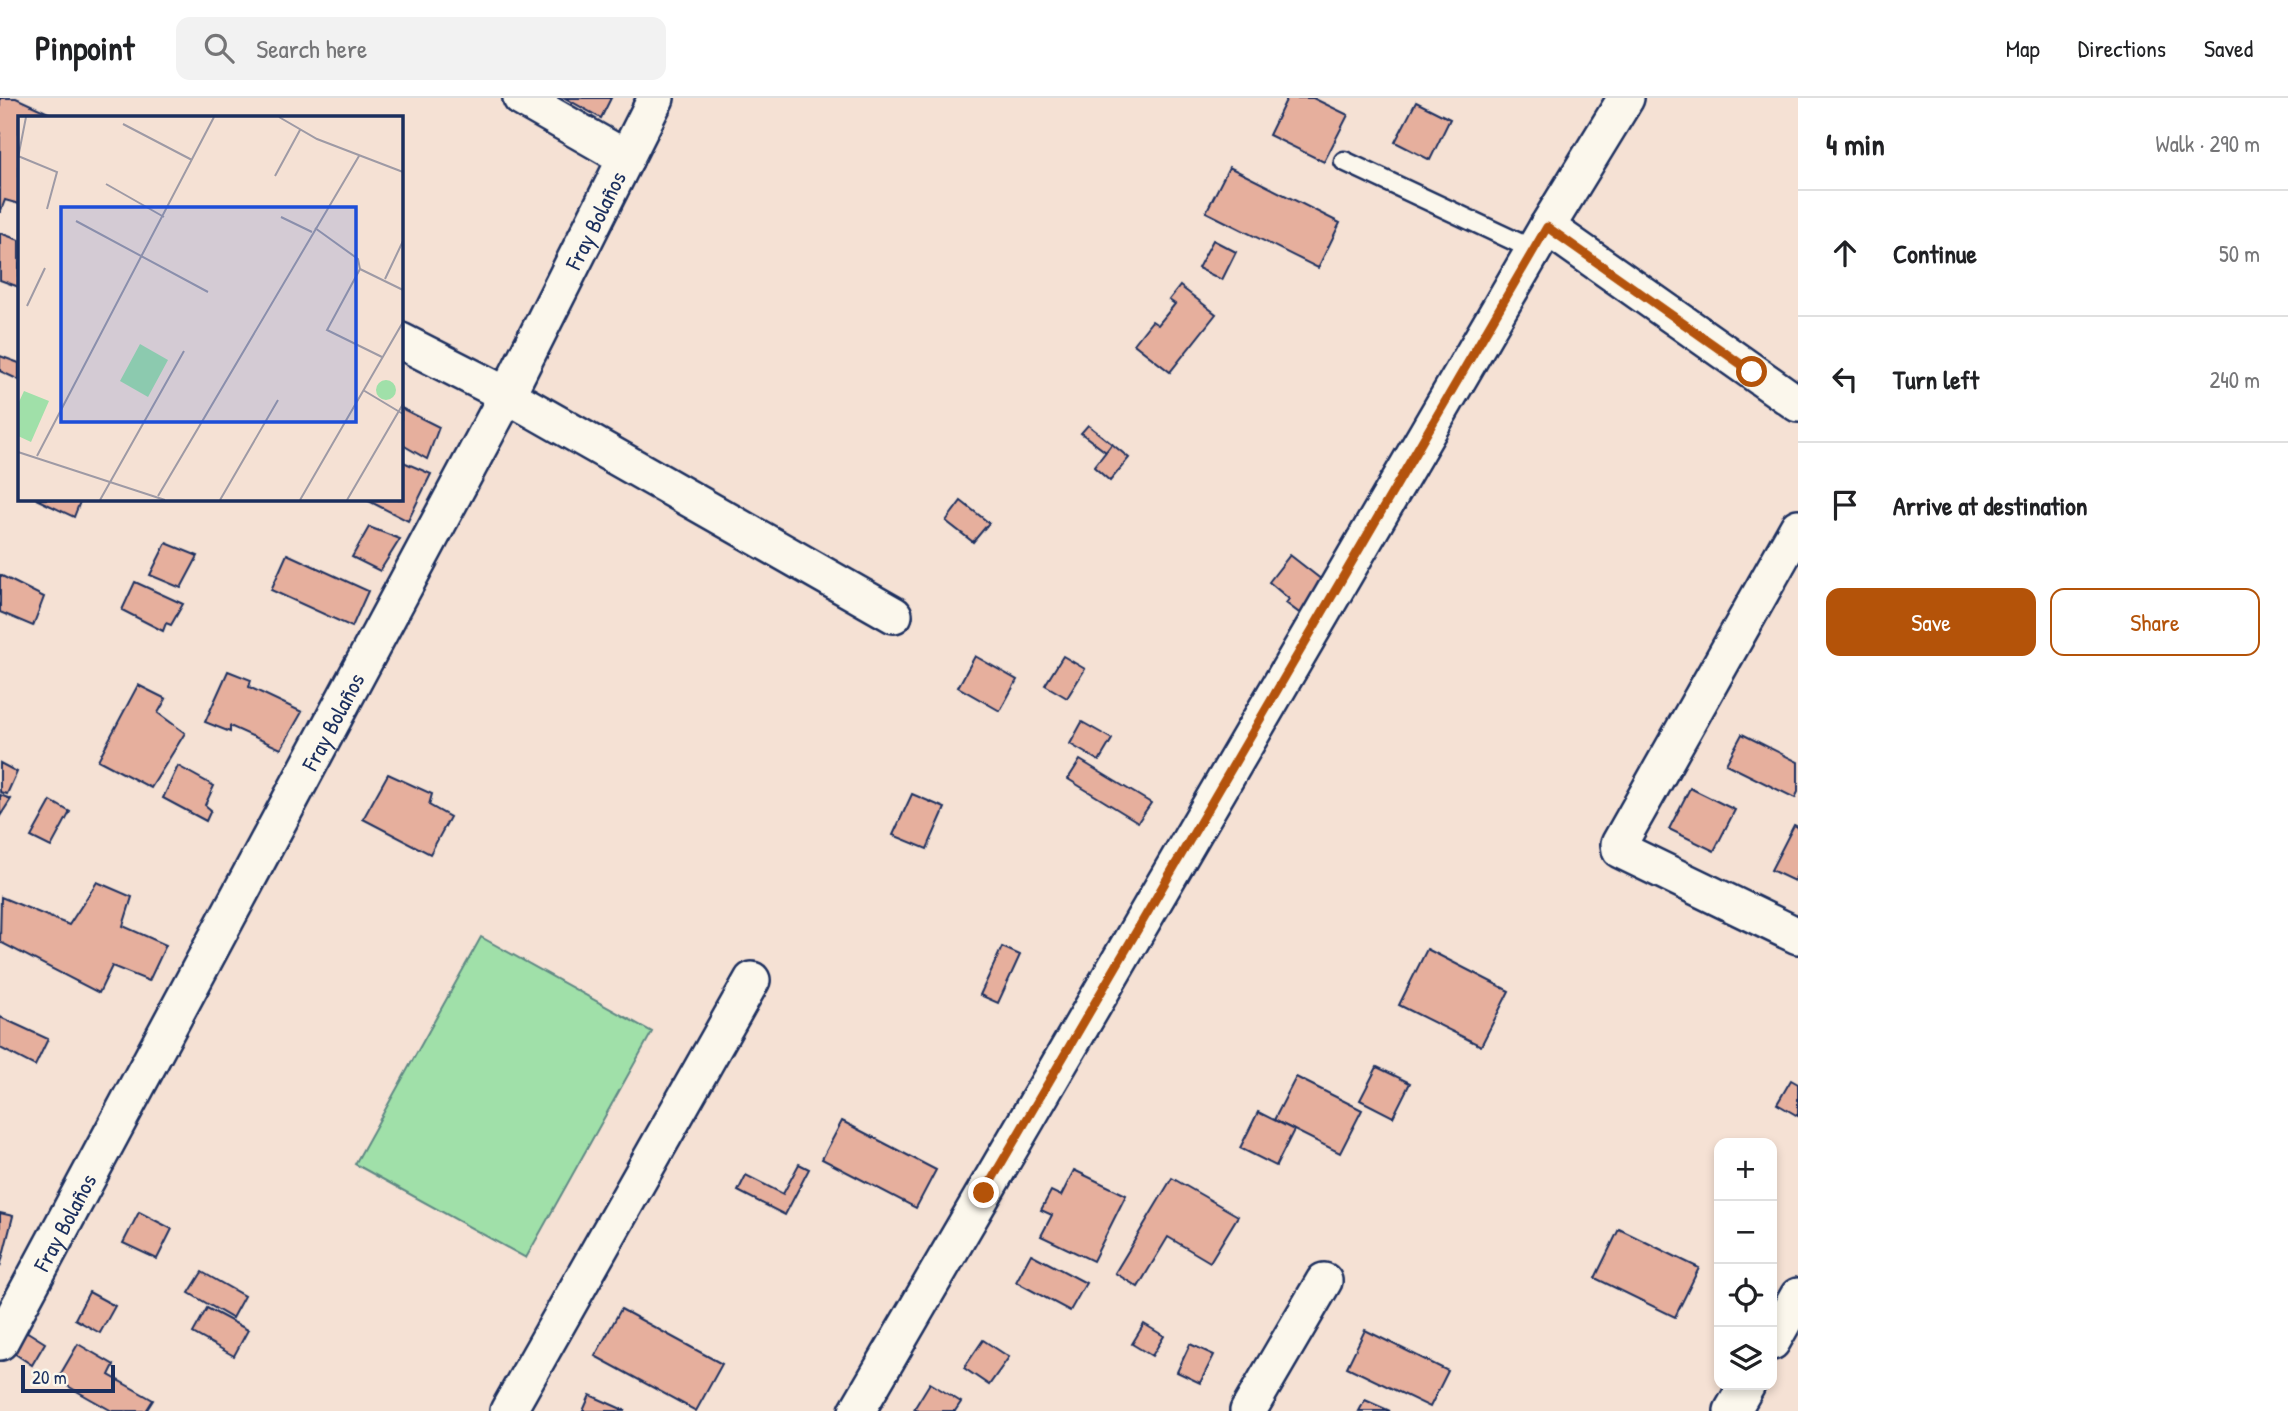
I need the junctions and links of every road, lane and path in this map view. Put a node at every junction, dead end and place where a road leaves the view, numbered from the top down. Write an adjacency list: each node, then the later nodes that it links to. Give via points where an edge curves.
1 (521, 98): 4 (street)
2 (656, 98): 4 (street, Fray Bolaños)
3 (1626, 98): 6 (street)
4 (626, 158): 8 (street, Fray Bolaños)
5 (1344, 161): 6 (lane)
6 (1540, 239): 9 (street); 20 (street)
7 (402, 342): 8 (street)
8 (507, 395): 11 (street); 17 (street, Fray Bolaños)
9 (1798, 404)
10 (1798, 527): 12 (street, via 1619,844 1620,850)
11 (894, 615)
12 (1798, 936)
13 (752, 980): 19 (street)
14 (1324, 1281): 21 (street)
15 (1798, 1296): 16 (street)
16 (1777, 1333)
17 (0, 1342)
18 (1744, 1390): 22 (street)
19 (508, 1411)
20 (857, 1411)
21 (1248, 1411)
22 (1732, 1411)

